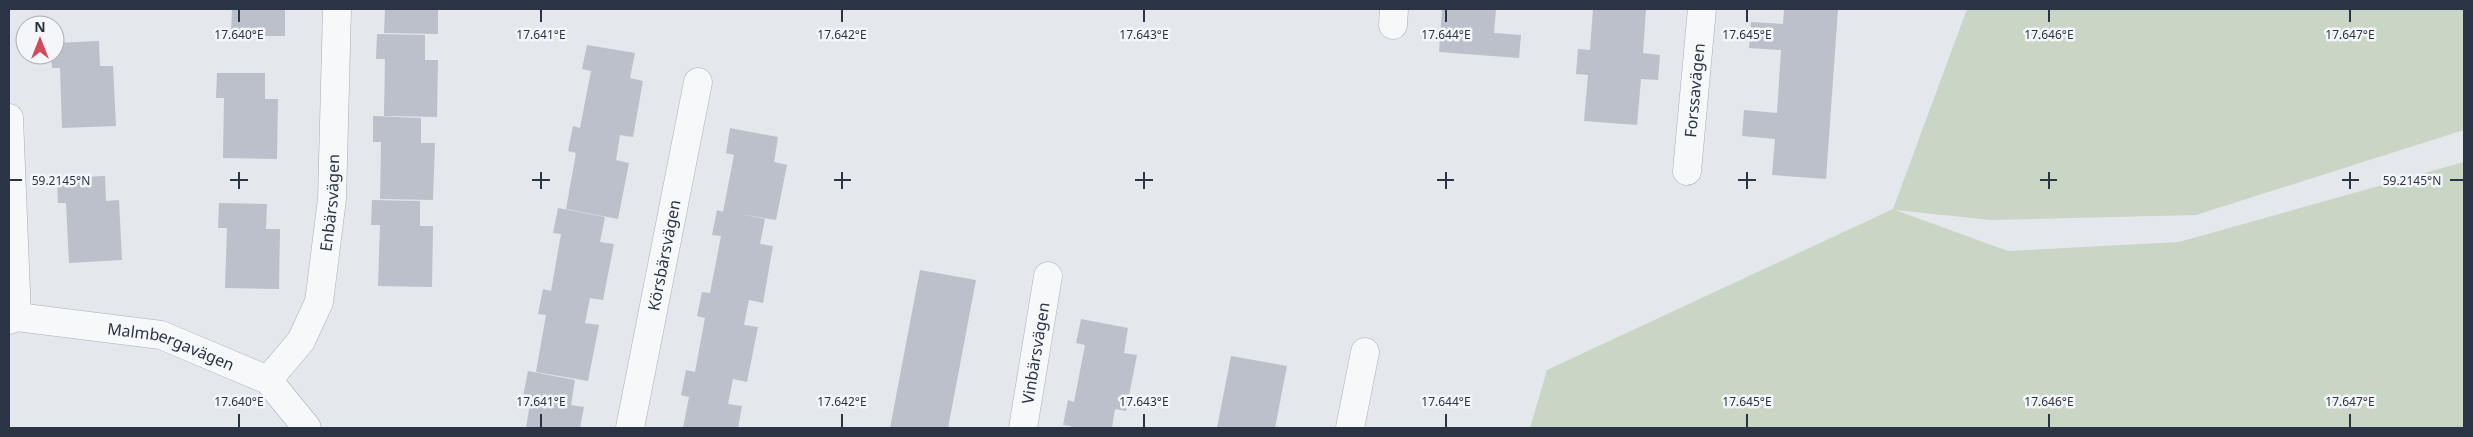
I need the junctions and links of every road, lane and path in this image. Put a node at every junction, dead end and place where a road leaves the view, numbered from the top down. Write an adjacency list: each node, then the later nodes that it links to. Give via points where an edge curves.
1 (337, 9): 9 (street, Enbärsvägen, via 332,199 319,302 301,341)
2 (1702, 9): 5 (street, Forssavägen)
3 (698, 82): 11 (street, Körsbärsvägen)
4 (9, 118): 7 (street)
5 (1687, 171)
6 (1048, 276): 12 (street, Vinbärsvägen)
7 (13, 319): 9 (street, Malmbergavägen, via 161,335)
8 (1365, 352): 13 (street)
9 (268, 380): 10 (street, Malmbergavägen)
10 (306, 428)
11 (630, 428)
12 (1023, 428)
13 (1350, 428)

